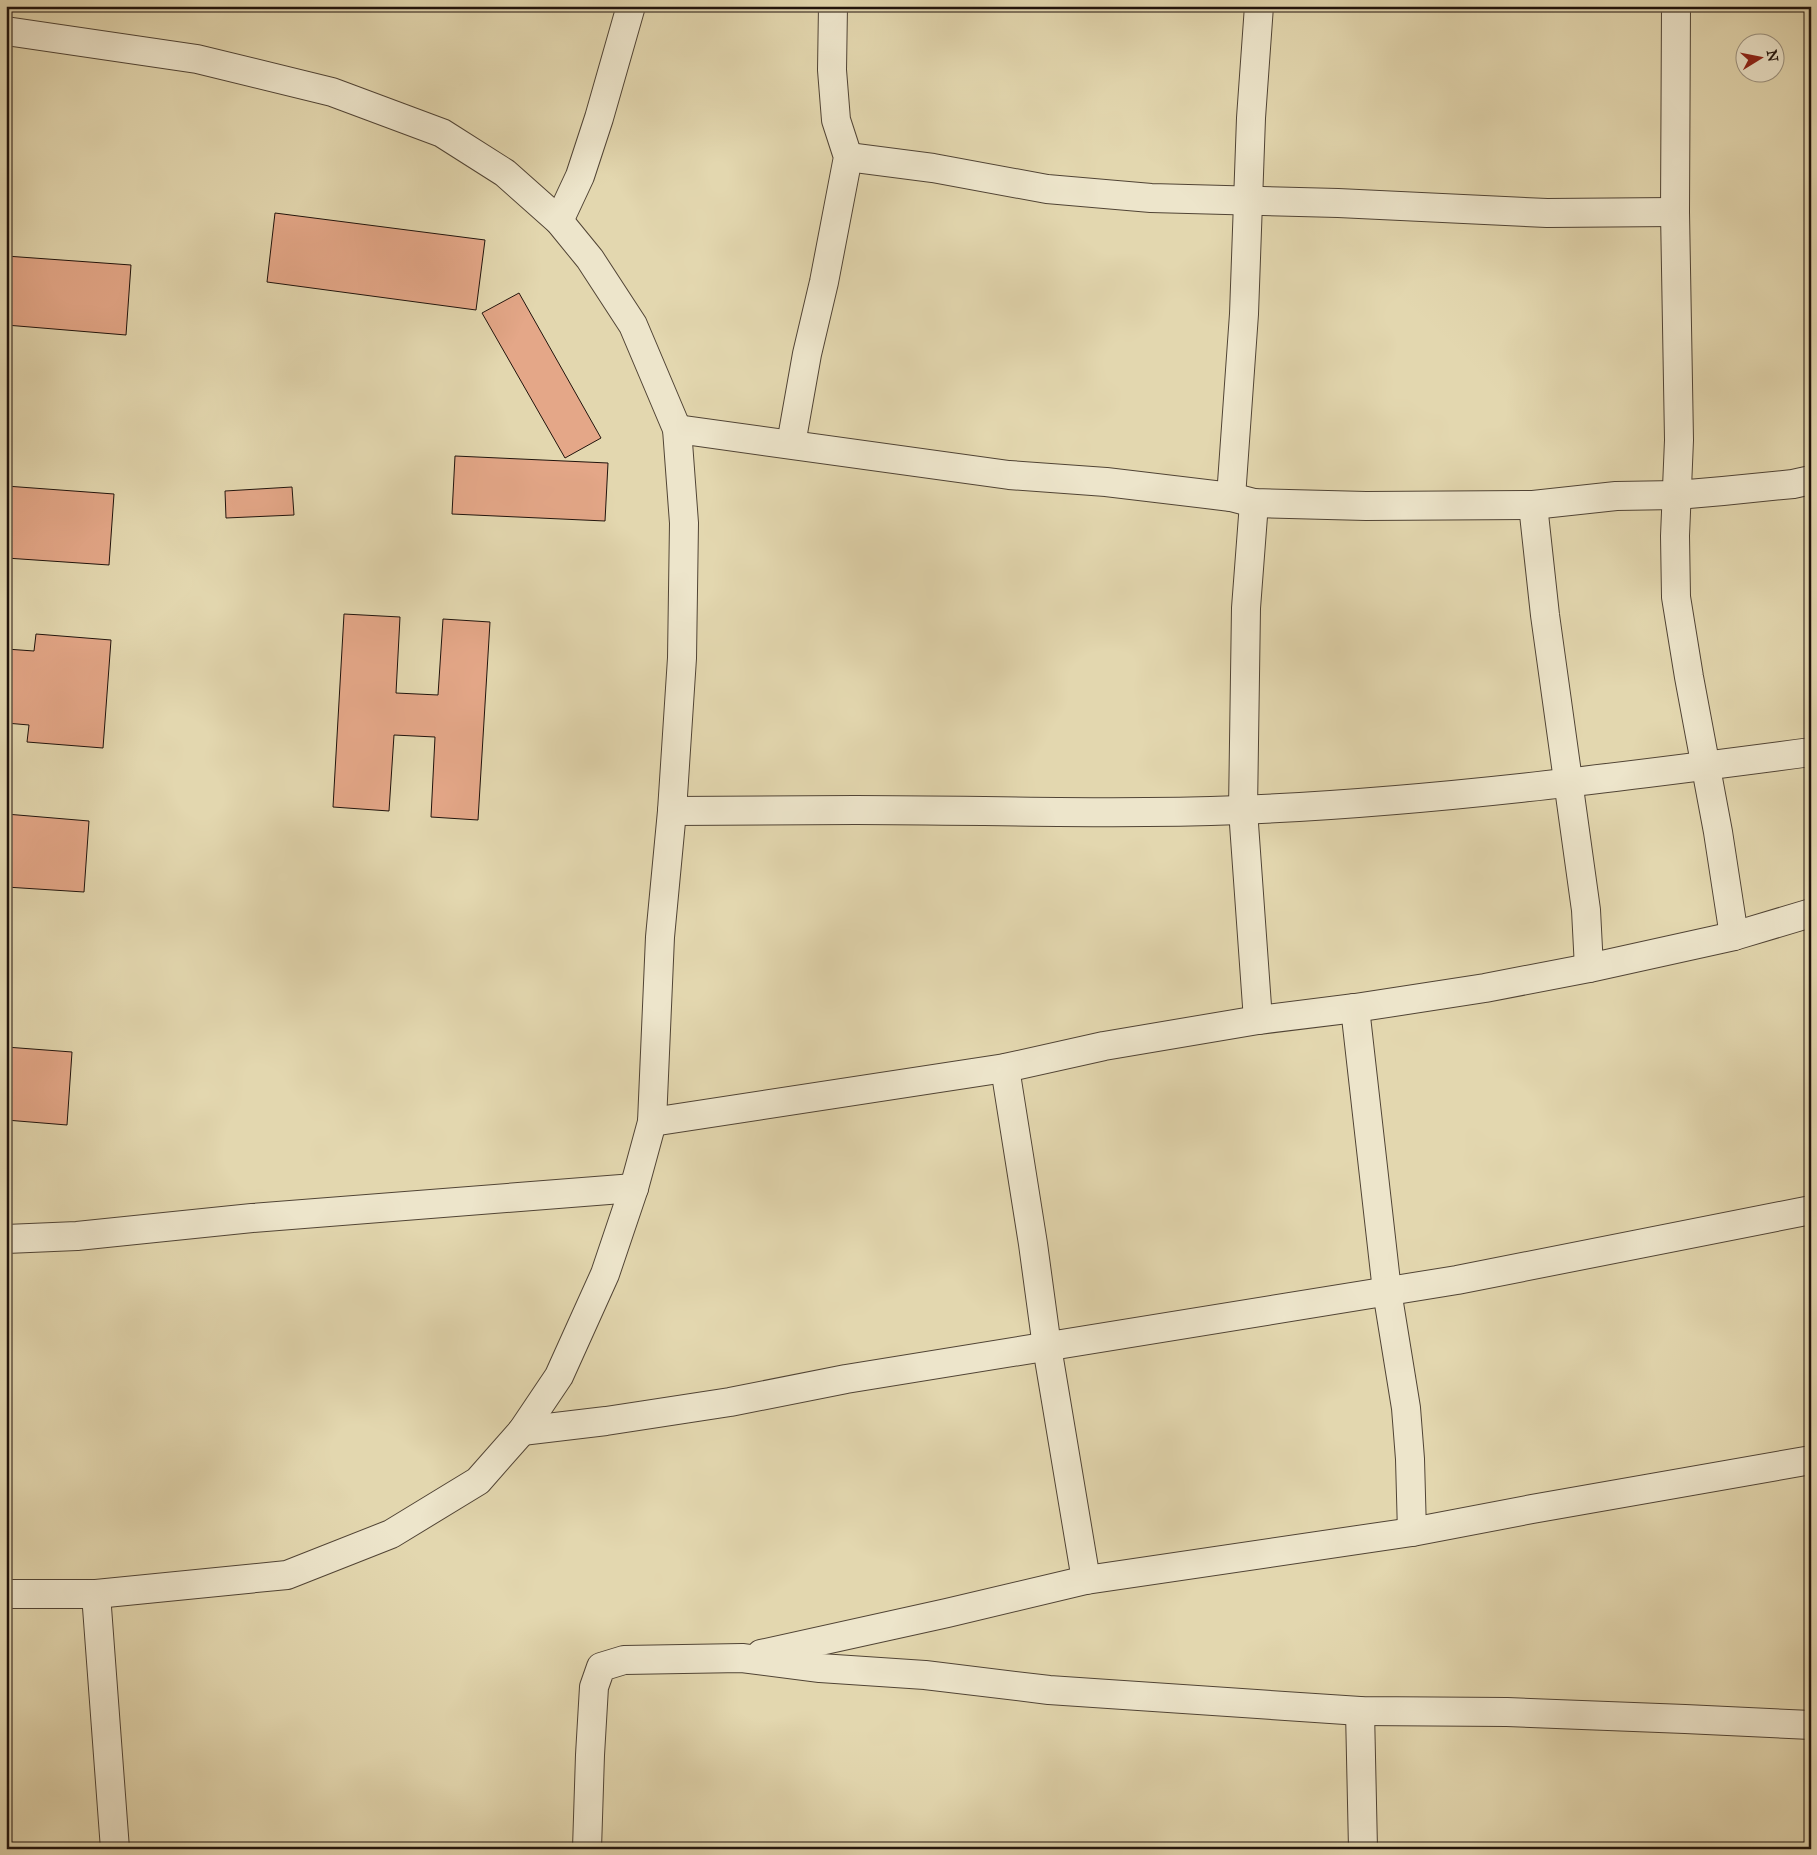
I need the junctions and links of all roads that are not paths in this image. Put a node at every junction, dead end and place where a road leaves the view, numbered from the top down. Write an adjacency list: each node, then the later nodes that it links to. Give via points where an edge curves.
1 (630, 6): 9 (street, via 599,118)
2 (833, 6): 6 (street, via 832,70 836,120)
3 (1259, 6): 7 (street)
4 (1676, 6): 8 (street)
5 (6, 31): 9 (street, via 196,59 332,92 442,133 505,173)
6 (848, 157): 7 (street, via 933,168 1047,189 1151,198); 11 (street)
7 (1248, 201): 8 (street, via 1547,213); 14 (street)
8 (1675, 212): 13 (street)
9 (559, 221): 10 (street, via 590,259 633,326)
10 (677, 429): 11 (street); 20 (street, via 684,533 682,658)
11 (790, 444): 14 (street, via 1009,476 1106,482)
12 (1811, 480): 13 (street)
13 (1677, 495): 15 (street, via 1616,496); 17 (street, via 1676,597)
14 (1242, 500): 15 (street, via 1366,506); 19 (street, via 1246,608)
15 (1533, 505): 18 (street)
16 (1811, 752): 17 (street)
17 (1706, 766): 18 (street); 22 (street)
18 (1568, 783): 19 (street); 23 (street, via 1586,910)
19 (1243, 810): 20 (street, via 1150,813); 25 (street)
20 (672, 811): 27 (street, via 660,937)
21 (1811, 913): 22 (street)
22 (1734, 936): 23 (street)
23 (1589, 968): 24 (street)
24 (1355, 1008): 25 (street); 31 (street)
25 (1258, 1020): 26 (street, via 1104,1046)
26 (1005, 1068): 27 (street); 32 (street)
27 (652, 1122): 28 (street)
28 (634, 1188): 30 (street, via 252,1218 78,1236); 33 (street, via 605,1274 559,1376)
29 (1811, 1210): 31 (street)
30 (6, 1239)
31 (1387, 1291): 32 (street); 35 (street, via 1406,1408)
32 (1047, 1347): 33 (street, via 846,1379 730,1402); 36 (street)
33 (522, 1431): 38 (street, via 478,1481 391,1534 287,1575)
34 (1811, 1460): 35 (street)
35 (1412, 1532): 36 (street)
36 (1086, 1580): 39 (street)
37 (6, 1594): 38 (street)
38 (96, 1594): 42 (street)
39 (742, 1658): 40 (street, via 1049,1690); 43 (street, via 624,1660 601,1667 594,1687)
40 (1360, 1712): 41 (street, via 1507,1712); 44 (street)
41 (1811, 1725)
42 (115, 1849)
43 (586, 1849)
44 (1363, 1849)

